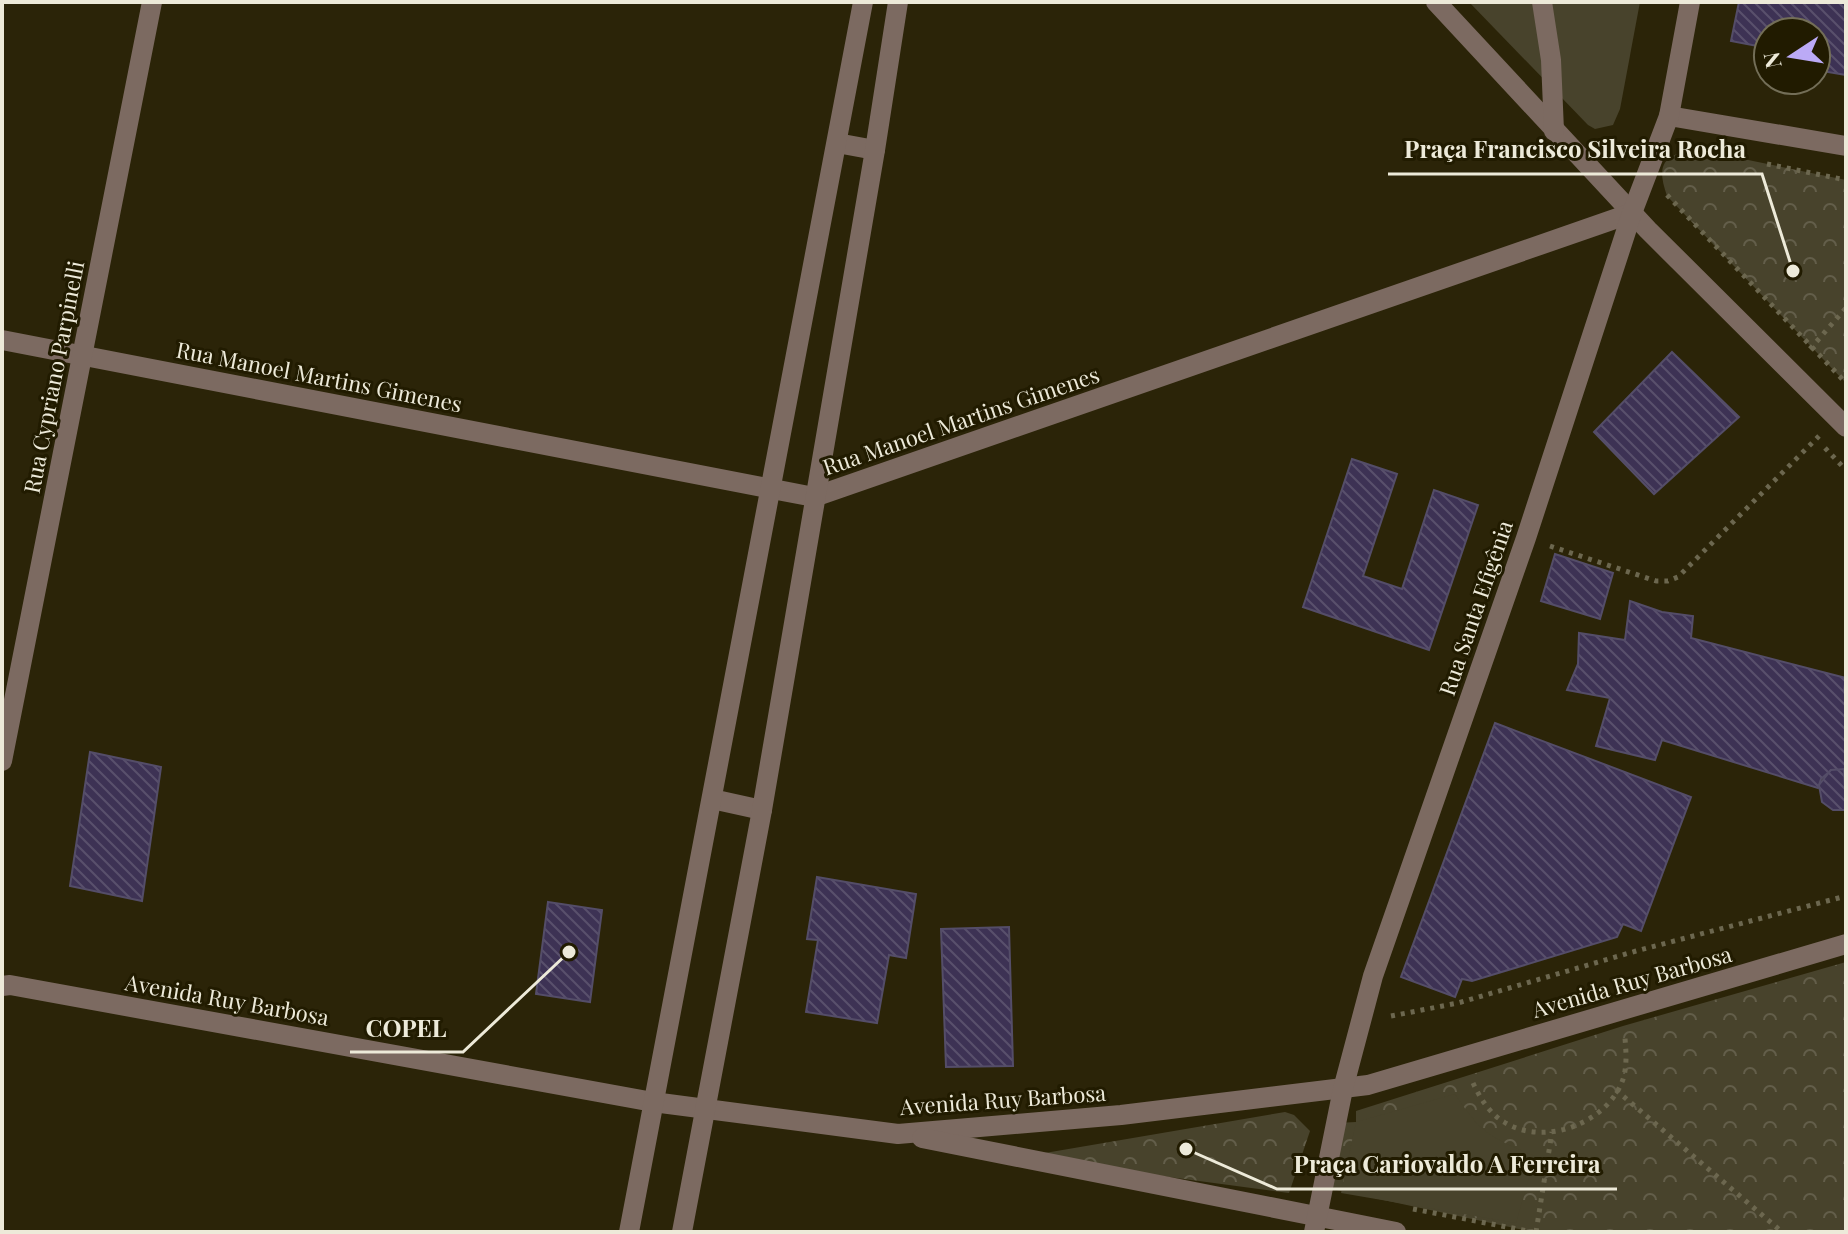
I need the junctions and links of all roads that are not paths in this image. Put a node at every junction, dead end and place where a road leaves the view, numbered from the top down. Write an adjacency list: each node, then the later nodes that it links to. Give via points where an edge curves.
1 (152, 2): 14 (street, Rua Cypriano Parpinelli)
2 (863, 2): 9 (street)
3 (898, 2): 11 (street)
4 (1436, 2): 8 (street)
5 (1542, 2): 8 (street)
6 (1690, 2): 7 (street, Rua Santa Efigênia)
7 (1669, 116): 10 (street); 12 (street, Rua Santa Efigênia)
8 (1554, 131): 12 (street)
9 (837, 143): 11 (street); 16 (street)
10 (1846, 146)
11 (875, 150): 17 (street)
12 (1632, 213): 15 (street); 17 (street, Rua Manoel Martins Gimenes); 23 (street, Rua Santa Efigênia, via 1526,538 1373,976)
13 (2, 340): 14 (street, Rua Manoel Martins Gimenes)
14 (83, 356): 16 (street, Rua Manoel Martins Gimenes); 18 (street, Rua Cypriano Parpinelli)
15 (1842, 423)
16 (772, 489): 17 (street, Rua Manoel Martins Gimenes); 19 (street)
17 (814, 497): 20 (street)
18 (2, 761)
19 (712, 799): 20 (street); 24 (street)
20 (762, 810): 25 (street)
21 (1846, 944): 23 (street, Avenida Ruy Barbosa)
22 (5, 983): 24 (street, Avenida Ruy Barbosa)
23 (1343, 1089): 26 (street, Avenida Ruy Barbosa); 27 (street, Rua Santa Efigênia)
24 (653, 1102): 25 (street, Avenida Ruy Barbosa); 28 (street)
25 (706, 1109): 26 (street, Avenida Ruy Barbosa); 29 (street)
26 (898, 1134): 27 (street)
27 (1315, 1224): 30 (street)
28 (629, 1232)
29 (682, 1232)
30 (1396, 1232)

